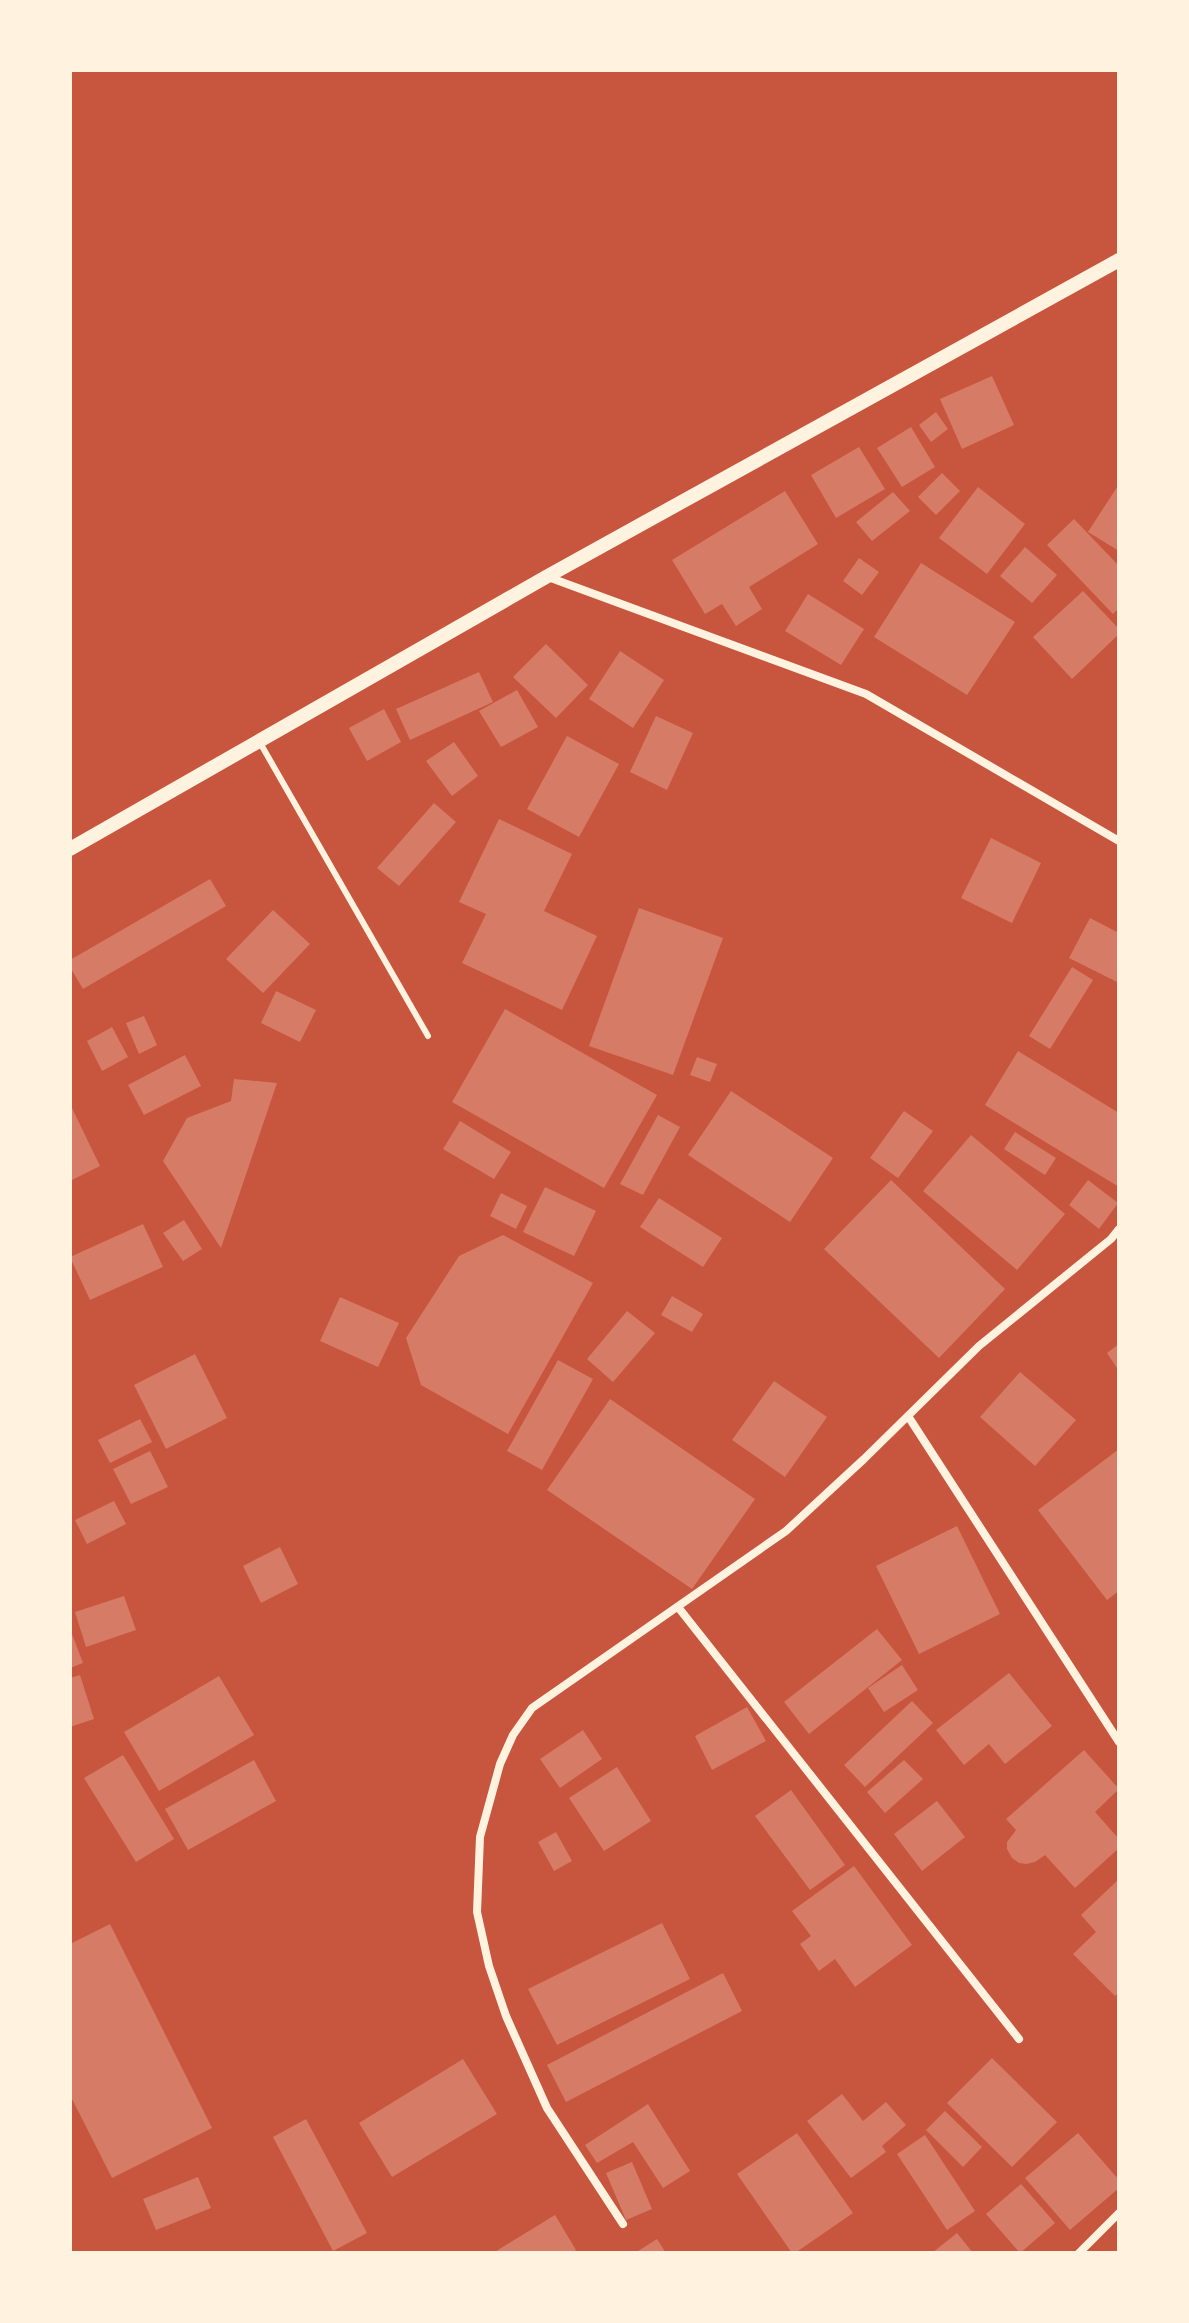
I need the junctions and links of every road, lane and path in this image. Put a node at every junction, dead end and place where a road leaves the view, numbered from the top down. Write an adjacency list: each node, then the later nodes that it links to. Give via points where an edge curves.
1 (1119, 260): 2 (street)
2 (546, 577): 3 (street); 4 (street, via 866,694)
3 (259, 741): 5 (street); 6 (lane)
4 (1119, 841)
5 (70, 849)
6 (428, 1036)
7 (1119, 1229): 8 (street, via 979,1346)
8 (908, 1416): 9 (street, via 786,1531); 10 (street)
9 (678, 1607): 11 (street); 13 (street, via 532,1708 500,1764 480,1837 477,1912 506,2016 547,2108)
10 (1119, 1742)
11 (1019, 2039)
12 (1119, 2213): 14 (street)
13 (623, 2224)
14 (1079, 2253)

